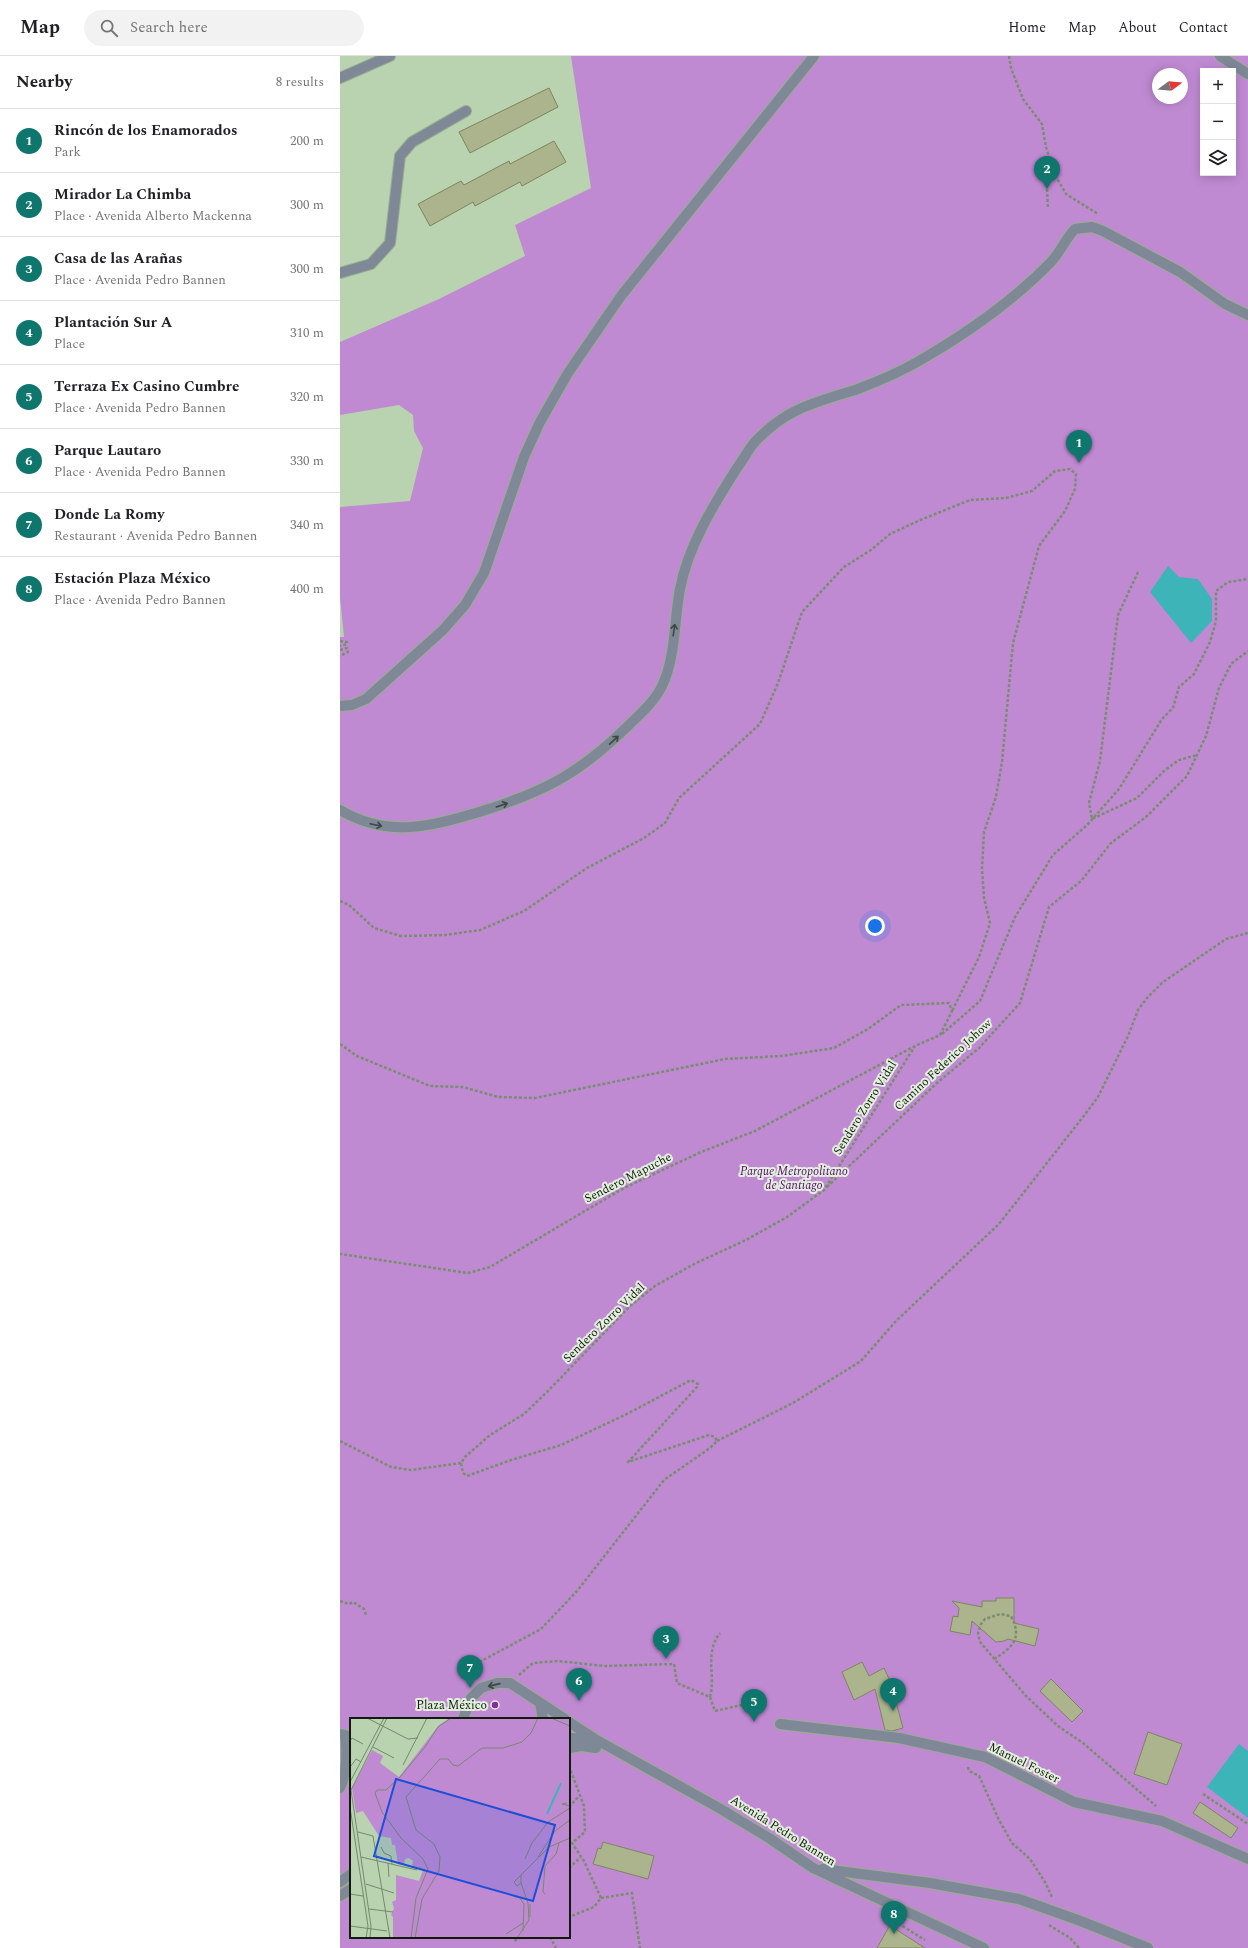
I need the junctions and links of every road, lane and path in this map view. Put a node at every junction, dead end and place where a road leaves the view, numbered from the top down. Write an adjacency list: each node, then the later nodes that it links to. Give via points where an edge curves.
1 (390, 56): 6 (street)
2 (814, 56): 20 (street, via 621,296 568,373 540,422 524,457 484,573 465,604 443,630 379,689 366,699 352,705)
3 (1009, 56): 10 (path, via 1023,99 1042,124 1054,172 1066,194)
4 (1220, 56): 5 (street)
5 (1248, 74)
6 (340, 78)
7 (466, 111): 11 (street, via 412,142 400,156 390,243 371,264)
8 (1047, 189): 9 (path)
9 (1048, 209)
10 (1100, 215)
11 (340, 273)
12 (1248, 315): 22 (street, one-way to 12, via 364,822 377,825 418,827 442,823 532,794 560,782 594,758 647,708 662,685 670,660 680,587 689,558 727,484 753,444 771,426 794,411 815,401 857,389 897,373 956,338 1031,281 1055,257 1075,228 1092,226 1103,231 1180,272 1225,304)
13 (1138, 572): 23 (path, via 1118,615 1100,761 1089,803)
14 (1248, 579): 23 (path, via 1228,582 1216,591 1216,621 1210,642 1194,674 1179,687 1173,708 1162,719 1119,789)
15 (340, 641): 16 (path, via 347,644)
16 (340, 646)
17 (340, 650): 19 (path, via 347,648 348,652)
18 (1248, 652): 21 (path, Camino Federico Johow, via 1231,664 1219,688 1206,736)
19 (340, 656)
20 (340, 706)
21 (1197, 755): 23 (path, via 1179,760 1165,770 1137,798); 30 (path, Camino Federico Johow, via 1187,776 1173,791 1146,817 1111,843 1081,881 1049,907 1020,1003 979,1048 938,1082)
22 (340, 810)
23 (1092, 819): 27 (path, via 1053,855 1015,917 980,1002)
24 (340, 901): 26 (path, via 349,905 374,928 401,936 445,935 480,930 524,911 587,868 644,838 665,823 679,798 760,724 778,683 802,612 844,567 890,534 918,521 970,500 1006,498 1032,491 1055,472 1070,469 1076,474 1075,489 1064,511 1039,546 1013,643 1002,762 996,797 984,832 982,868 984,898 990,923 979,957)
25 (1248, 933): 33 (path, via 1226,939 1163,982 1147,998 1138,1010 1098,1097 999,1224 896,1321 861,1361 793,1403)
26 (952, 1011): 27 (path); 28 (path, via 949,1003 901,1005 868,1029 834,1048 781,1056 726,1059 535,1098 498,1097 463,1087 430,1086 357,1056)
27 (940, 1035): 29 (path)
28 (340, 1044)
29 (915, 1046): 30 (path, Sendero Zorro Vidal); 31 (path, Sendero Mapuche, via 755,1131 701,1152 624,1188 490,1267 468,1273)
30 (824, 1190): 34 (path, Sendero Zorro Vidal, via 787,1217 655,1286 630,1306 524,1414 490,1435)
31 (340, 1254)
32 (340, 1441): 34 (path, via 391,1467 411,1470)
33 (717, 1441): 34 (path, via 709,1435 628,1462 697,1388 698,1384 691,1380 561,1446 468,1476 463,1473); 39 (path, via 664,1480 577,1591 542,1630)
34 (460, 1463)
35 (340, 1601): 36 (path, via 349,1604 353,1602 364,1609)
36 (366, 1615)
37 (720, 1633): 43 (path, via 713,1641 710,1664 713,1688)
38 (994, 1659): 38 (path, via 980,1642 978,1633 981,1624 992,1615 1011,1616 1015,1623 1014,1643 1010,1649); 61 (path, via 1026,1696 1058,1726 1083,1743 1159,1808)
39 (472, 1666): 40 (path); 42 (path)
40 (460, 1672)
41 (510, 1683): 42 (street, one-way to 42, via 497,1683); 43 (path, via 533,1663 558,1661 604,1666 674,1664 677,1683); 44 (street)
42 (481, 1688): 46 (street, via 471,1698)
43 (710, 1697): 45 (path, via 715,1711)
44 (540, 1703): 47 (street); 48 (street)
45 (746, 1704)
46 (463, 1718)
47 (543, 1718)
48 (563, 1718)
49 (570, 1723): 53 (street, Avenida Pedro Bannen)
50 (780, 1724): 55 (street, Manuel Foster, via 899,1738)
51 (340, 1734): 57 (street, via 345,1735 346,1742)
52 (570, 1738): 53 (street, Avenida Pedro Bannen)
53 (595, 1744): 54 (street); 66 (street, Avenida Pedro Bannen, via 719,1808)
54 (570, 1748)
55 (964, 1752): 61 (street, Manuel Foster, via 985,1757 1074,1802); 72 (path, via 969,1771 979,1776 1012,1843 1030,1859 1046,1882)
56 (570, 1769): 59 (path)
57 (340, 1788)
58 (1203, 1794): 62 (path)
59 (580, 1795): 60 (path); 63 (path, via 584,1806 585,1832 572,1843)
60 (570, 1806)
61 (1162, 1821): 64 (street, Manuel Foster)
62 (1248, 1824)
63 (581, 1856): 65 (path); 71 (path)
64 (1248, 1859)
65 (570, 1867)
66 (813, 1868): 72 (street, via 937,1884 1019,1899); 81 (street, Avenida Pedro Bannen)
67 (350, 1875): 68 (street)
68 (340, 1882)
69 (350, 1890): 70 (street)
70 (340, 1896)
71 (601, 1898): 73 (path, via 594,1907); 80 (path, via 632,1893)
72 (1058, 1912): 82 (street)
73 (570, 1917)
74 (896, 1929): 78 (path, via 899,1924)
75 (516, 1938): 76 (path, via 514,1941)
76 (520, 1938)
77 (551, 1938): 79 (path)
78 (925, 1940)
79 (556, 1948)
80 (640, 1948)
81 (984, 1948)
82 (1148, 1948)

